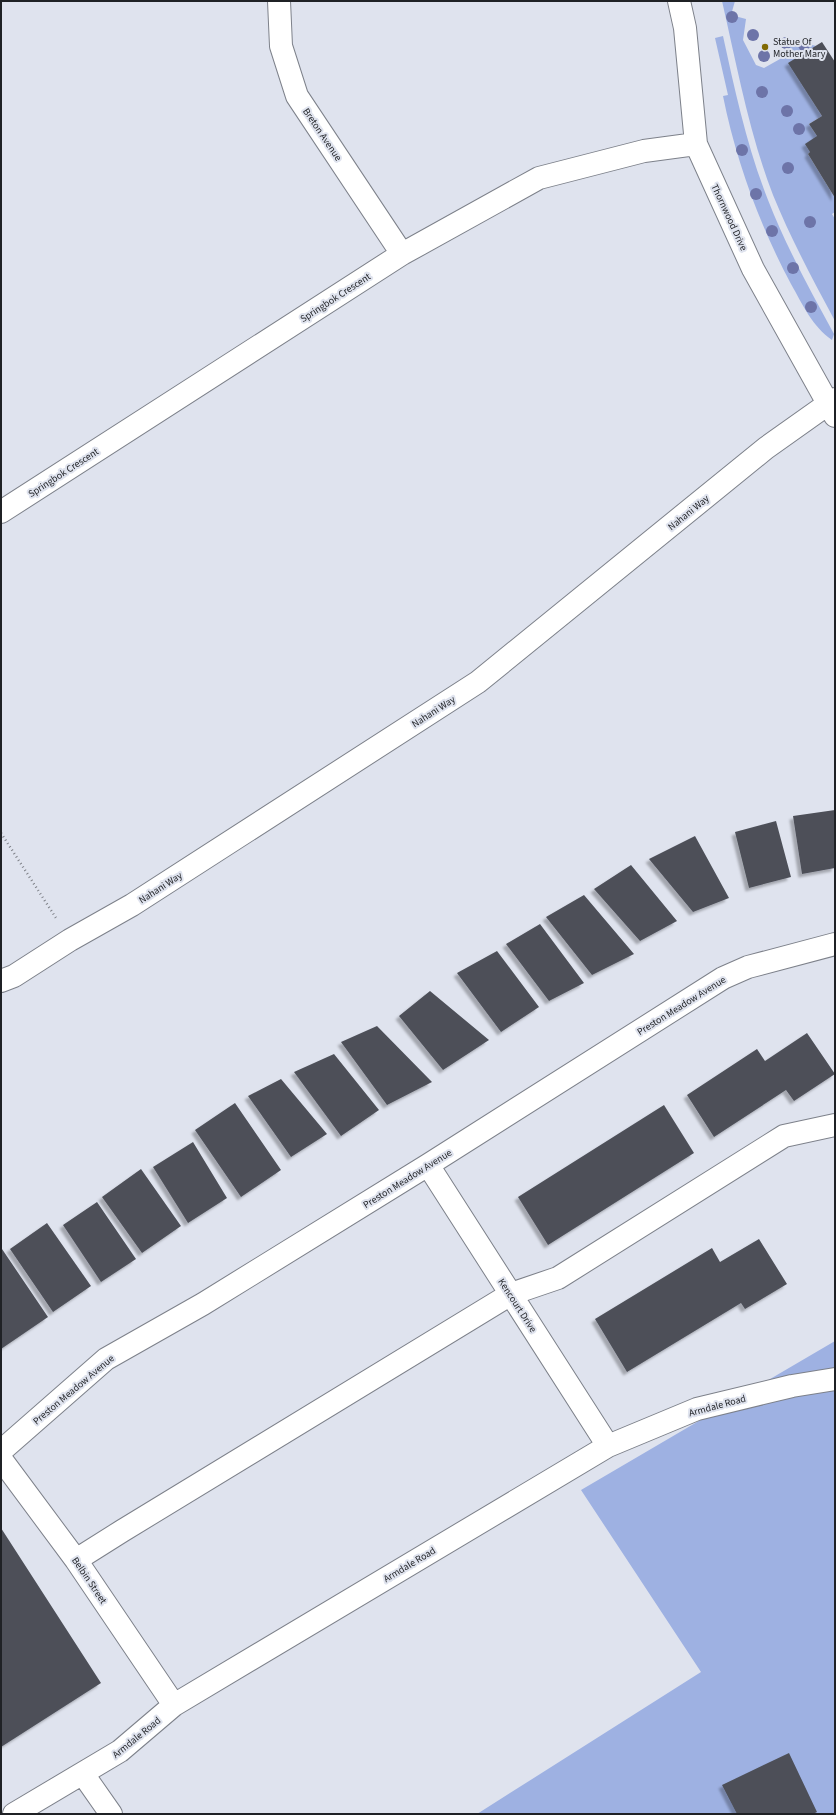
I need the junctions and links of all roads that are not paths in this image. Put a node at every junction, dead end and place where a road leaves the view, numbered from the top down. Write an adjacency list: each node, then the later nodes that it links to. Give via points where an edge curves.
1 (279, 1): 4 (street, Breton Avenue, via 281,46 297,96)
2 (679, 1): 3 (street, Thornwood Drive, via 685,28)
3 (696, 144): 4 (street, Springbok Crescent, via 644,151 538,178); 5 (street, Thornwood Drive, via 753,269)
4 (402, 254): 6 (street, Springbok Crescent)
5 (833, 406): 8 (street, Nahani Way, via 766,448 478,682 132,905 14,976)
6 (1, 512)
7 (835, 944): 10 (street, Preston Meadow Avenue, via 748,967 723,978)
8 (1, 981)
9 (835, 1125): 11 (street, via 784,1136 558,1278)
10 (428, 1165): 11 (street, Kencourt Drive); 14 (street, Preston Meadow Avenue, via 203,1304 106,1358)
11 (511, 1294): 13 (street, Kencourt Drive); 16 (street)
12 (835, 1379): 13 (street, Armdale Road, via 792,1386 697,1409)
13 (608, 1446): 17 (street, Armdale Road)
14 (1, 1451)
15 (1, 1459): 16 (street, Belbin Street)
16 (76, 1560): 17 (street, Belbin Street)
17 (174, 1705): 18 (street, Armdale Road, via 120,1751)
18 (83, 1774): 19 (street, Armdale Road); 20 (street)
19 (14, 1814)
20 (111, 1814)

